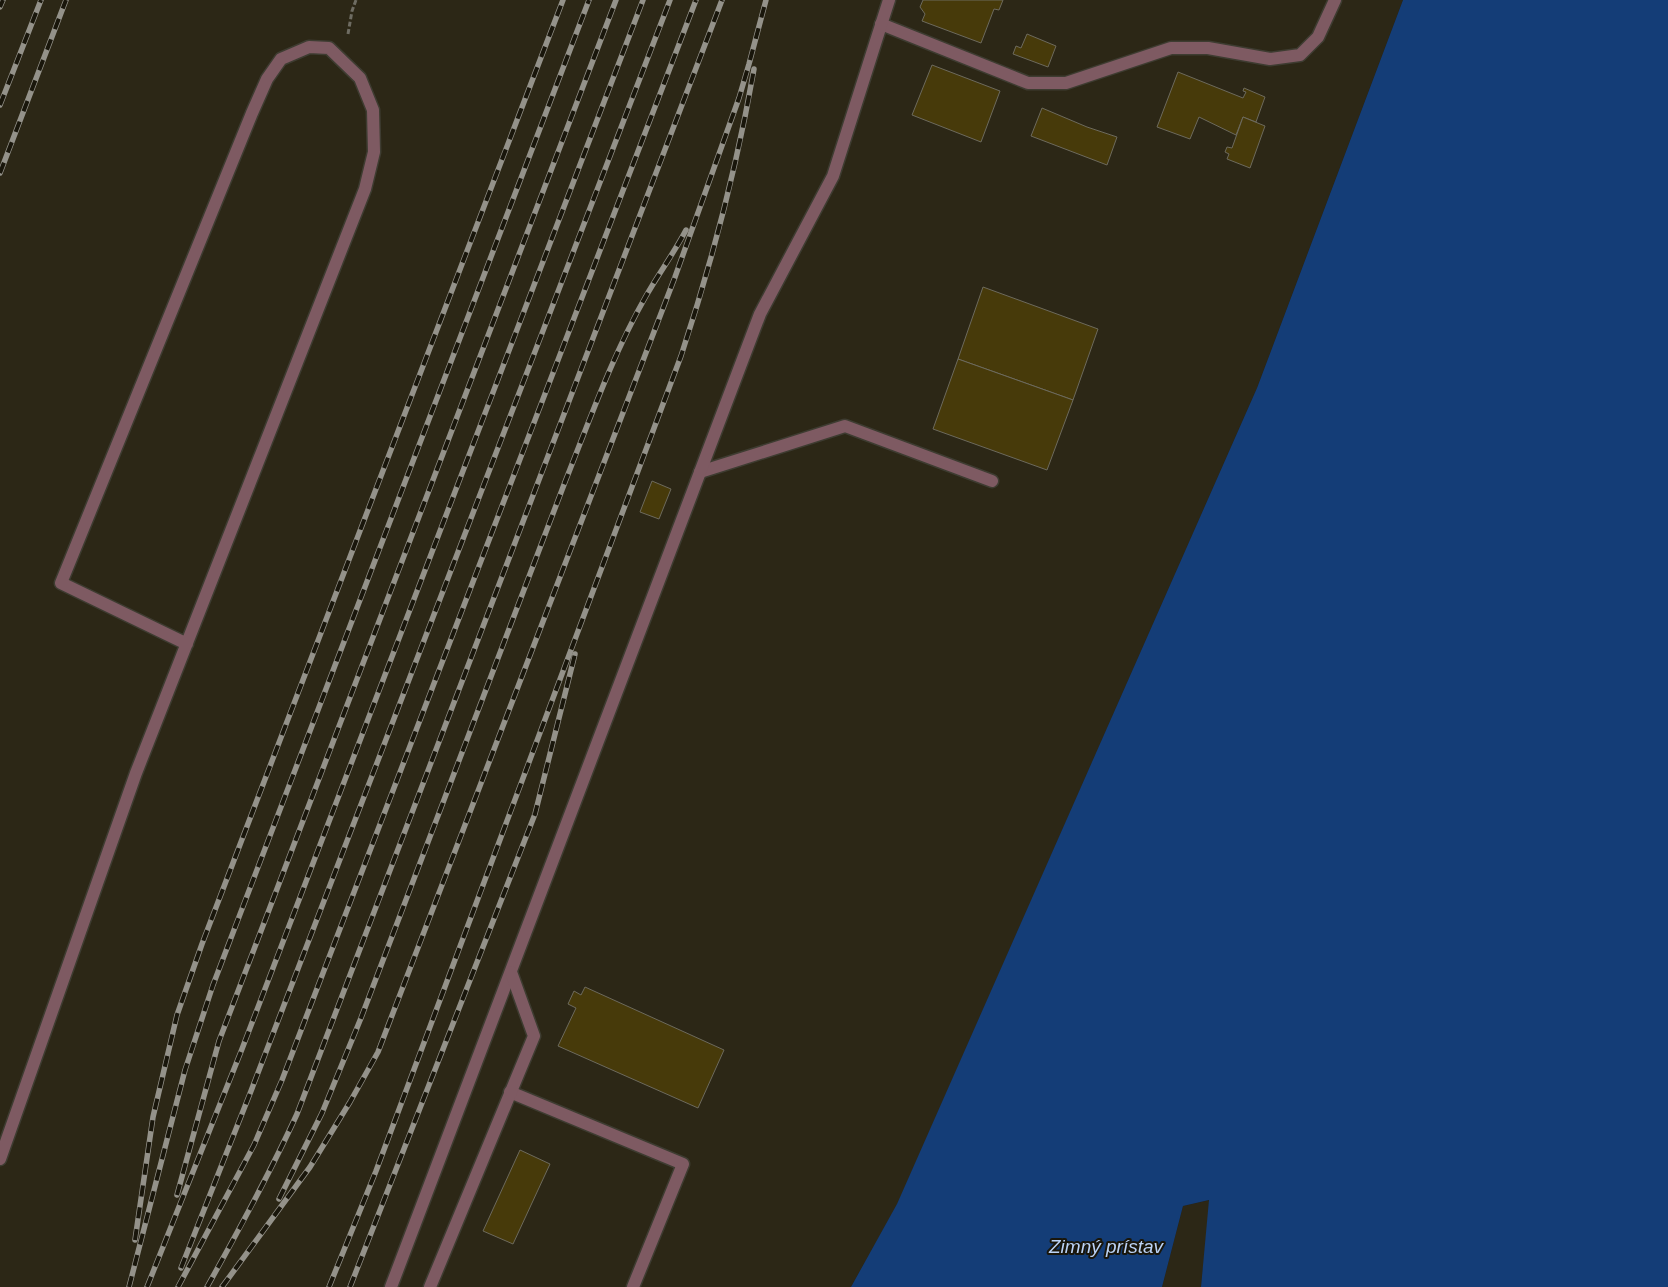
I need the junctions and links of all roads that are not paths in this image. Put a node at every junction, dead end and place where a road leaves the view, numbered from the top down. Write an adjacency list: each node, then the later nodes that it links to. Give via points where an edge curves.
1 (889, 0): 3 (lane)
2 (1335, 0): 3 (lane, via 1318,37 1300,55 1270,59 1208,48 1171,48 1066,83 1028,83)
3 (881, 24): 4 (lane, via 832,176 760,314)
4 (700, 472): 5 (lane, via 845,426); 7 (lane)
5 (992, 481)
6 (186, 644): 6 (lane, via 61,583 267,80 281,59 309,47 330,48 360,78 373,110 374,152 364,190); 9 (lane, via 136,774)
7 (511, 972): 8 (lane, via 534,1036); 10 (lane)
8 (510, 1092): 11 (lane); 12 (lane, via 683,1164)
9 (0, 1159)
10 (391, 1287)
11 (430, 1287)
12 (633, 1287)

